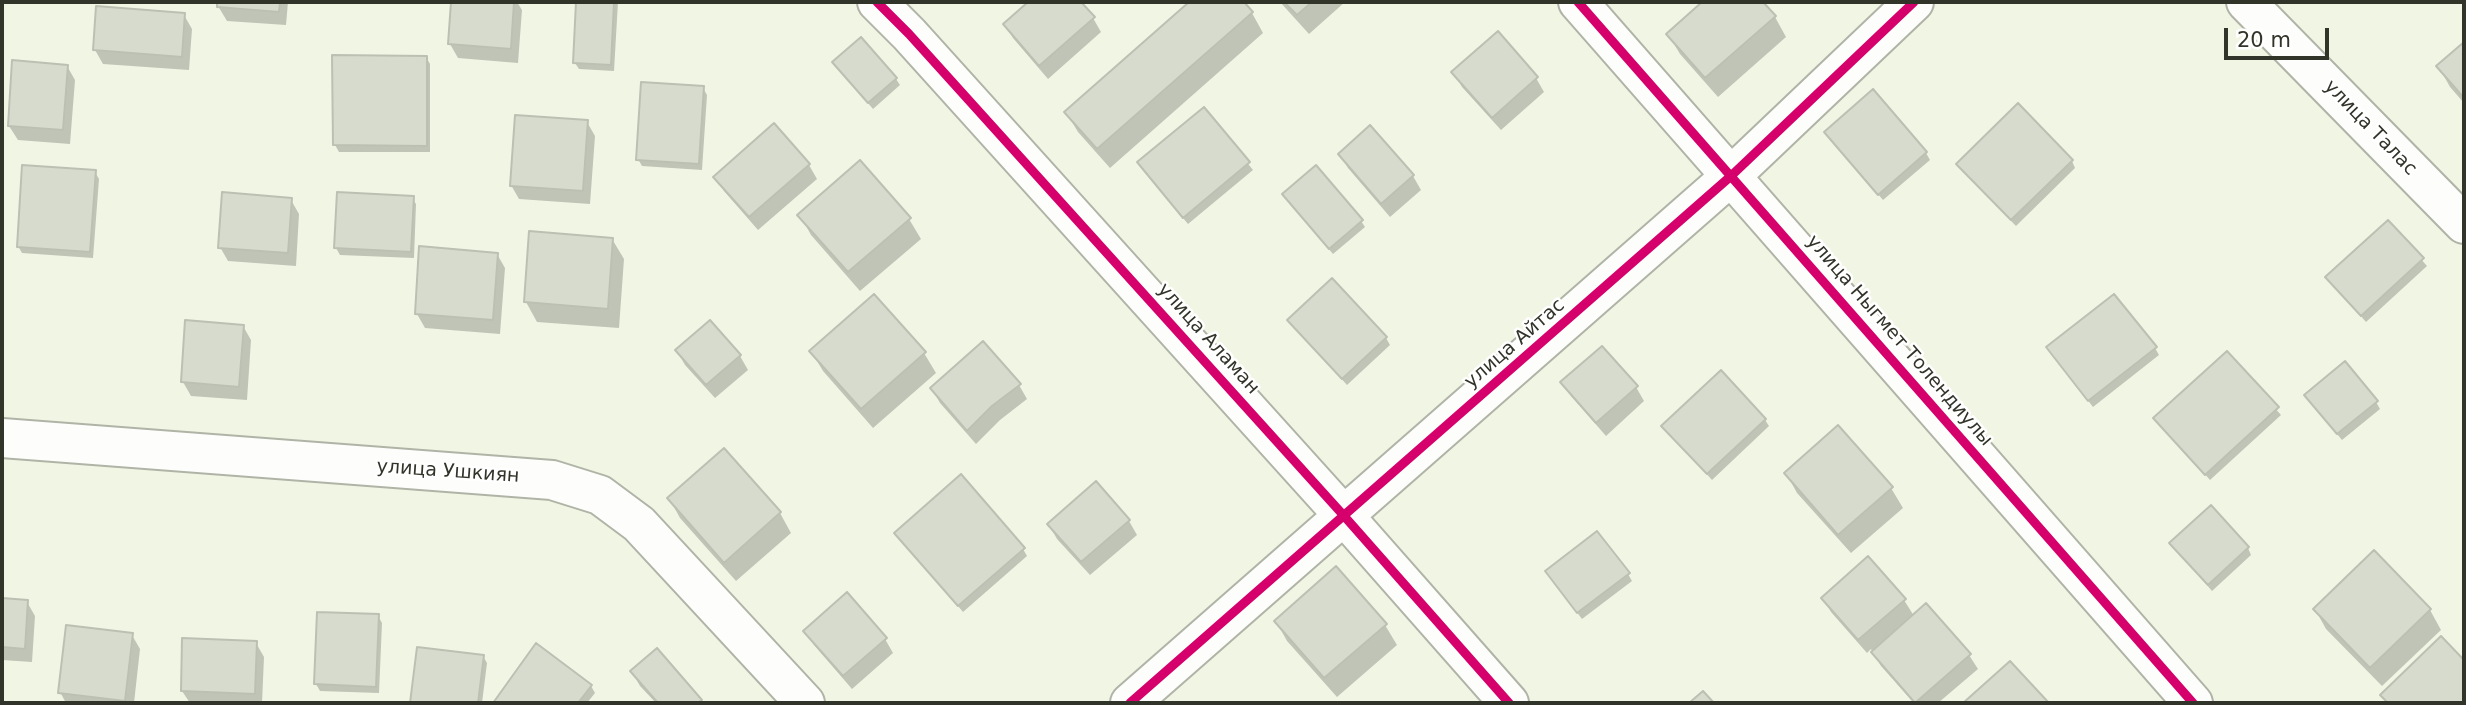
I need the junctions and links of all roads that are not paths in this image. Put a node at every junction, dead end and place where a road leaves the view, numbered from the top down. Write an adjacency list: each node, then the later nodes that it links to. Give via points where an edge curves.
1 (877, 2): 8 (street, улица Аламан)
2 (1578, 2): 5 (street, улица Ныгмет Толендиулы)
3 (1914, 2): 5 (street, улица Айтас)
4 (2246, 2): 6 (street, улица Талас)
5 (1731, 176): 8 (street, улица Айтас); 12 (street, улица Ныгмет Толендиулы)
6 (2464, 224)
7 (2, 438): 9 (street, улица Ушкиян, via 552,480 600,495 639,524)
8 (1345, 517): 10 (street, улица Айтас); 11 (street, улица Аламан)
9 (805, 703)
10 (1130, 703)
11 (1509, 703)
12 (2193, 703)

